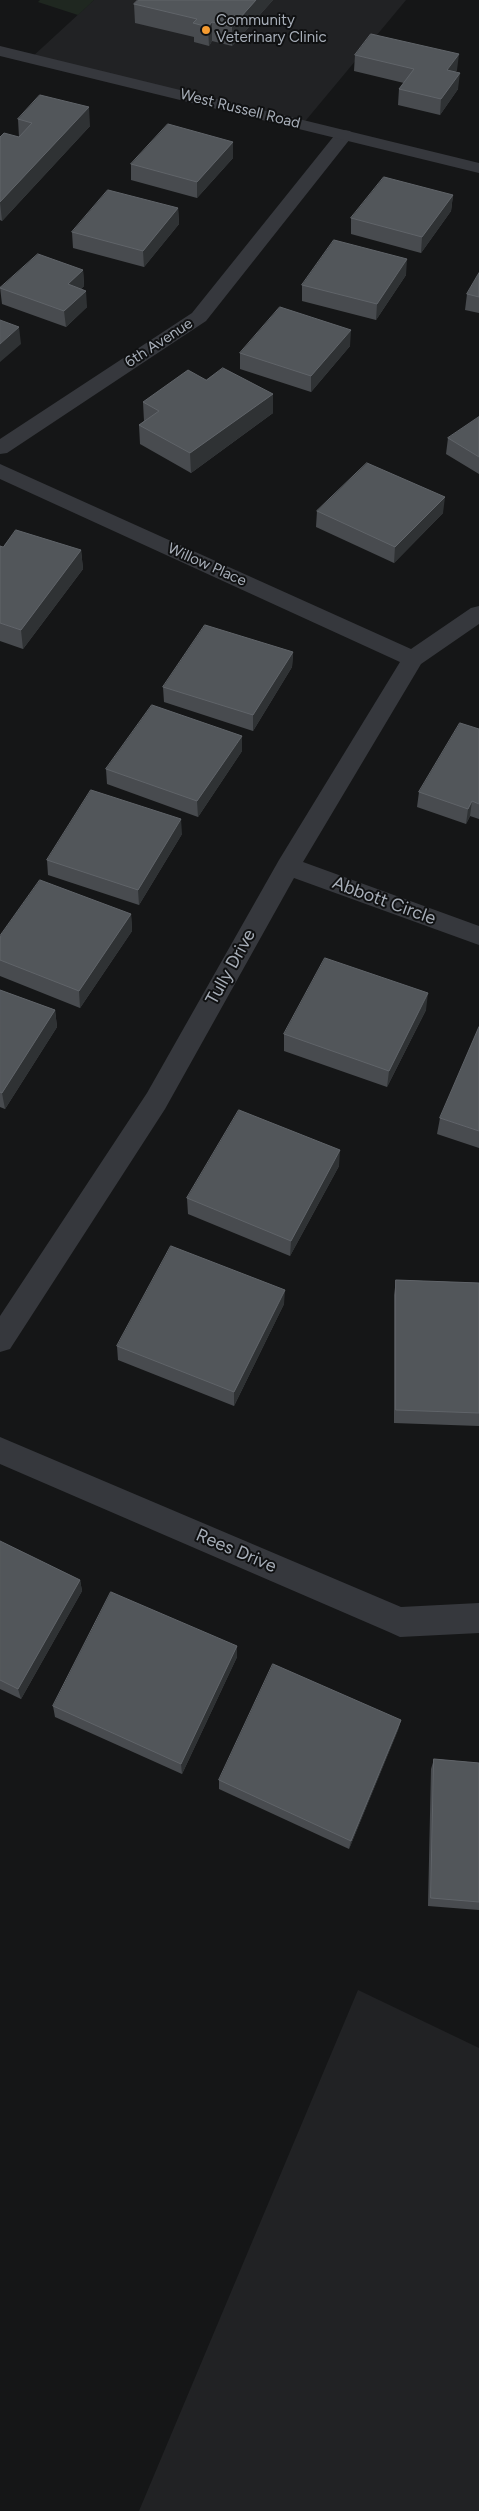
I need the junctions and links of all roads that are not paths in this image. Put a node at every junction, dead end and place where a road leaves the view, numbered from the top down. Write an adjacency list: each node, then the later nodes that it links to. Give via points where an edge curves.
1 (0, 51): 2 (street, West Russell Road)
2 (344, 135): 3 (street, West Russell Road); 4 (street, 6th Avenue, via 199,317)
3 (479, 168)
4 (0, 448)
5 (0, 471): 7 (street, Willow Place)
6 (479, 613): 7 (street, Tully Drive)
7 (413, 659): 8 (street, Tully Drive)
8 (288, 866): 9 (street, Abbott Circle); 10 (street, Tully Drive, via 156,1101)
9 (479, 936)
10 (0, 1340)
11 (0, 1450): 12 (street, Rees Drive, via 400,1622)
12 (479, 1618)

